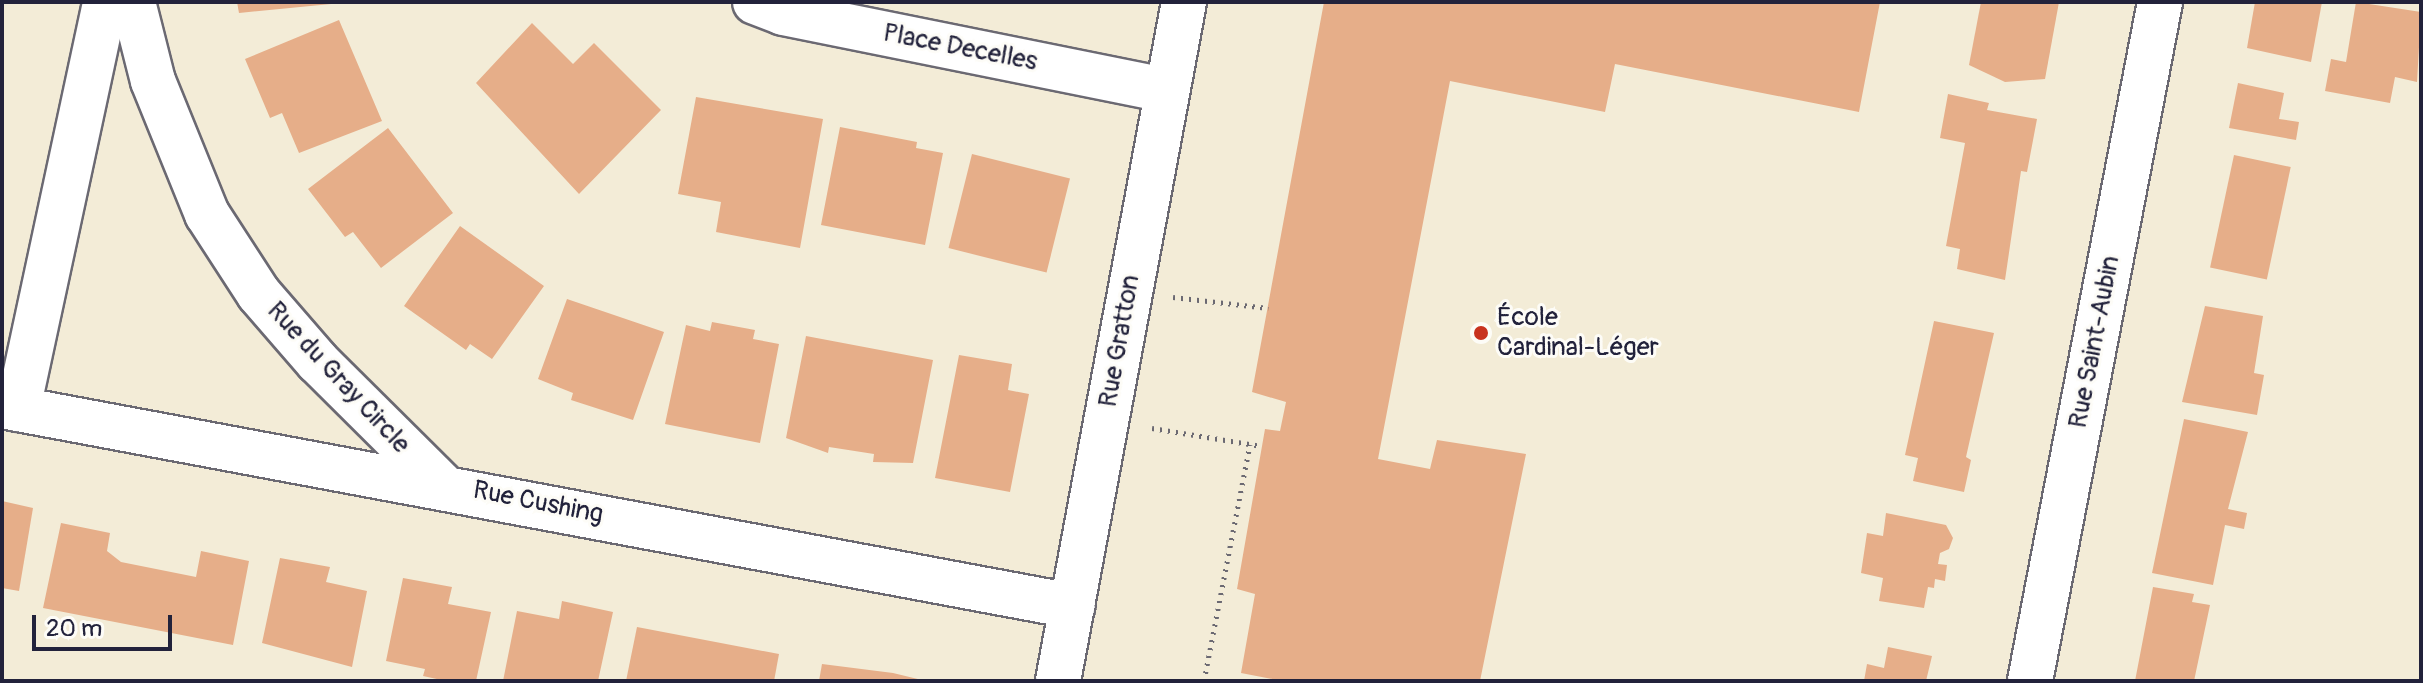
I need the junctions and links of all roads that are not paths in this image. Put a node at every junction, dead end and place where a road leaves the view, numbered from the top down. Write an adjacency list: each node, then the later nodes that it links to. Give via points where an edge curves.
1 (105, 2): 7 (street)
2 (133, 2): 8 (street, Rue du Gray Circle, via 153,81 207,214 259,294 308,351)
3 (755, 2): 6 (street, Place Decelles, via 783,13)
4 (1184, 2): 6 (street, Rue Gratton)
5 (2160, 2): 11 (street, Rue Saint-Aubin)
6 (1166, 90): 9 (street, Rue Gratton)
7 (10, 407): 8 (street, Rue Cushing)
8 (441, 484): 9 (street, Rue Cushing)
9 (1072, 606): 10 (street, Rue Gratton)
10 (1058, 681)
11 (2030, 681)

